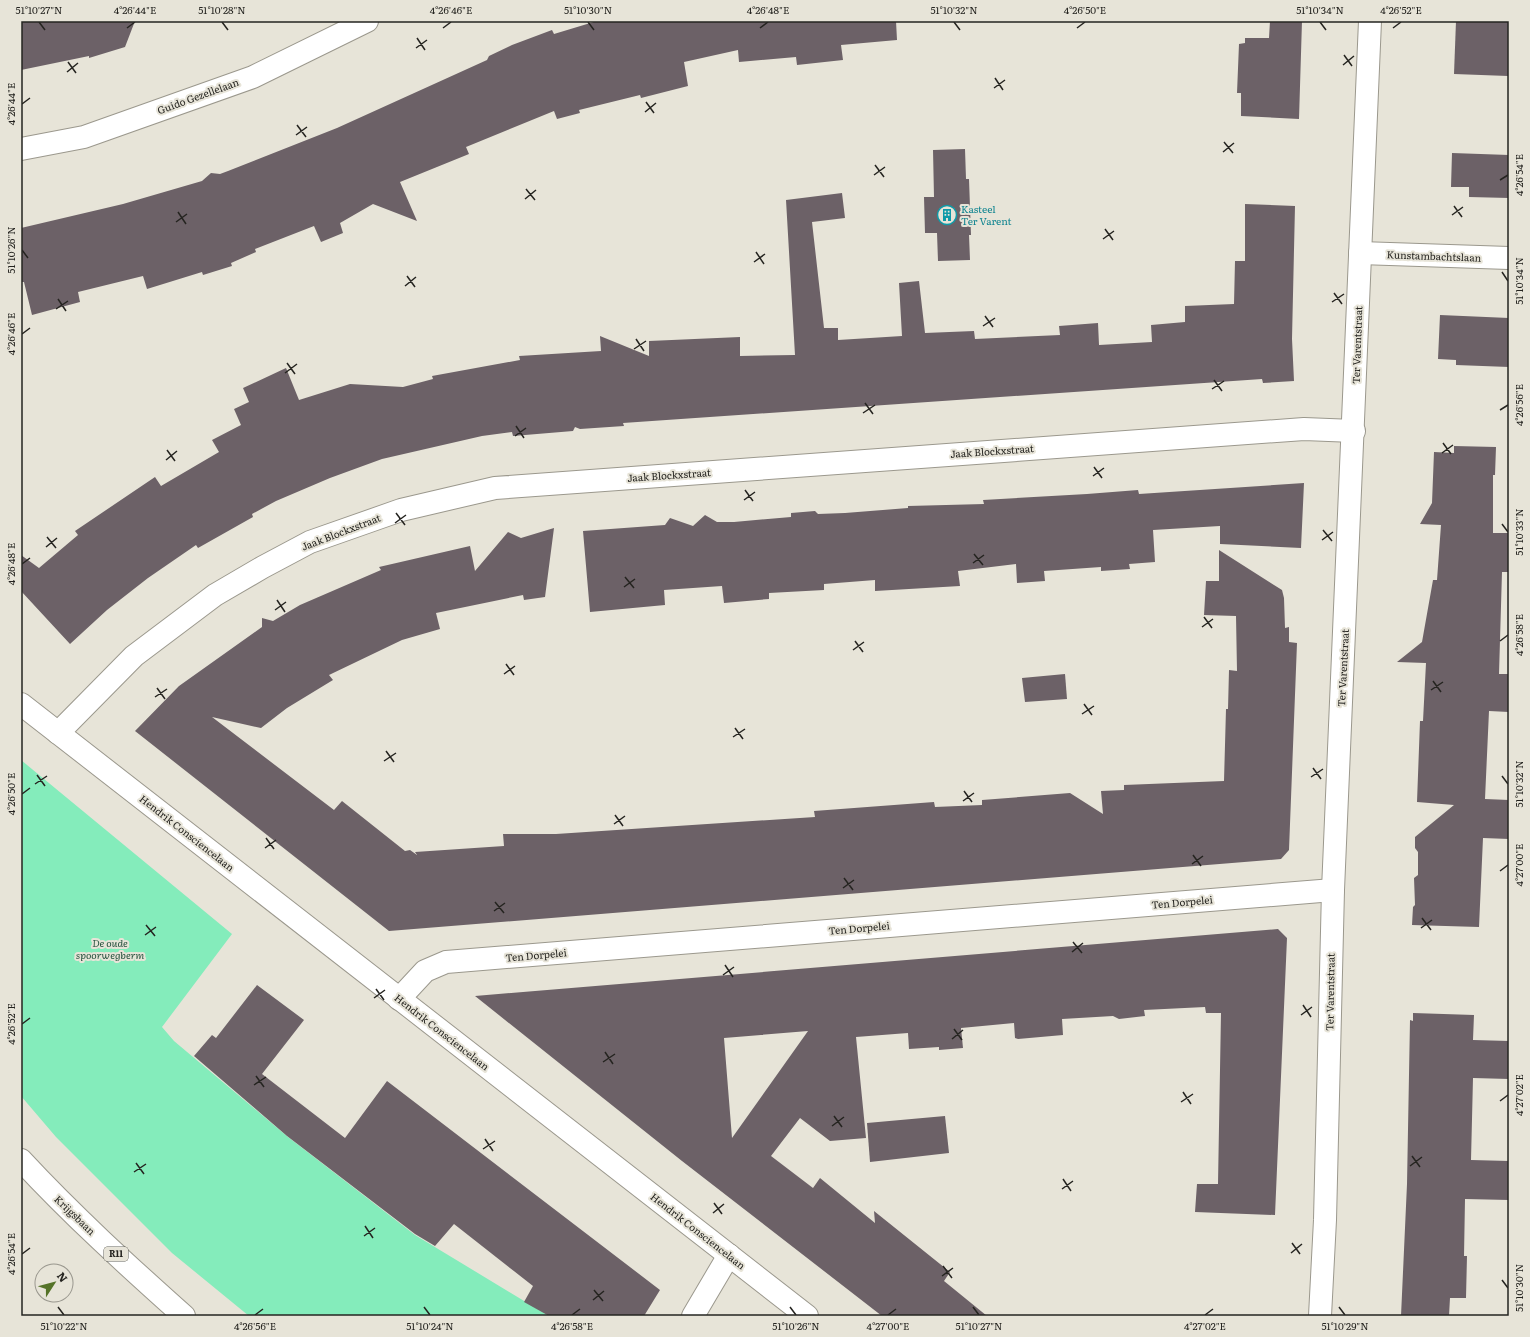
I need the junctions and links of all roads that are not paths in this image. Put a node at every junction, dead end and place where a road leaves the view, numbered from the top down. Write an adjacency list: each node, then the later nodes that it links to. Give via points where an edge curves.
1 (367, 21): 3 (street, Guido Gezellelaan, via 253,77 84,137)
2 (1370, 21): 4 (street, Ter Varentstraat)
3 (21, 149)
4 (1360, 254): 5 (street, Kunstambachtslaan); 6 (street, Ter Varentstraat)
5 (1509, 258)
6 (1354, 431): 8 (street, Jaak Blockxstraat, via 1304,429 488,489 400,510 310,542 263,567 215,595 134,656); 9 (street, Ter Varentstraat)
7 (21, 704): 8 (street, Hendrik Consciencelaan)
8 (58, 733): 10 (street, Hendrik Consciencelaan)
9 (1333, 890): 10 (street, Ten Dorpelei, via 446,962 425,971); 16 (street, Ter Varentstraat, via 1325,1220)
10 (399, 999): 12 (street, Hendrik Consciencelaan)
11 (21, 1160): 13 (street, Krijgsbaan / R11, via 83,1223)
12 (729, 1255): 14 (street); 15 (street, Hendrik Consciencelaan)
13 (184, 1316)
14 (693, 1316)
15 (807, 1316)
16 (1320, 1316)

